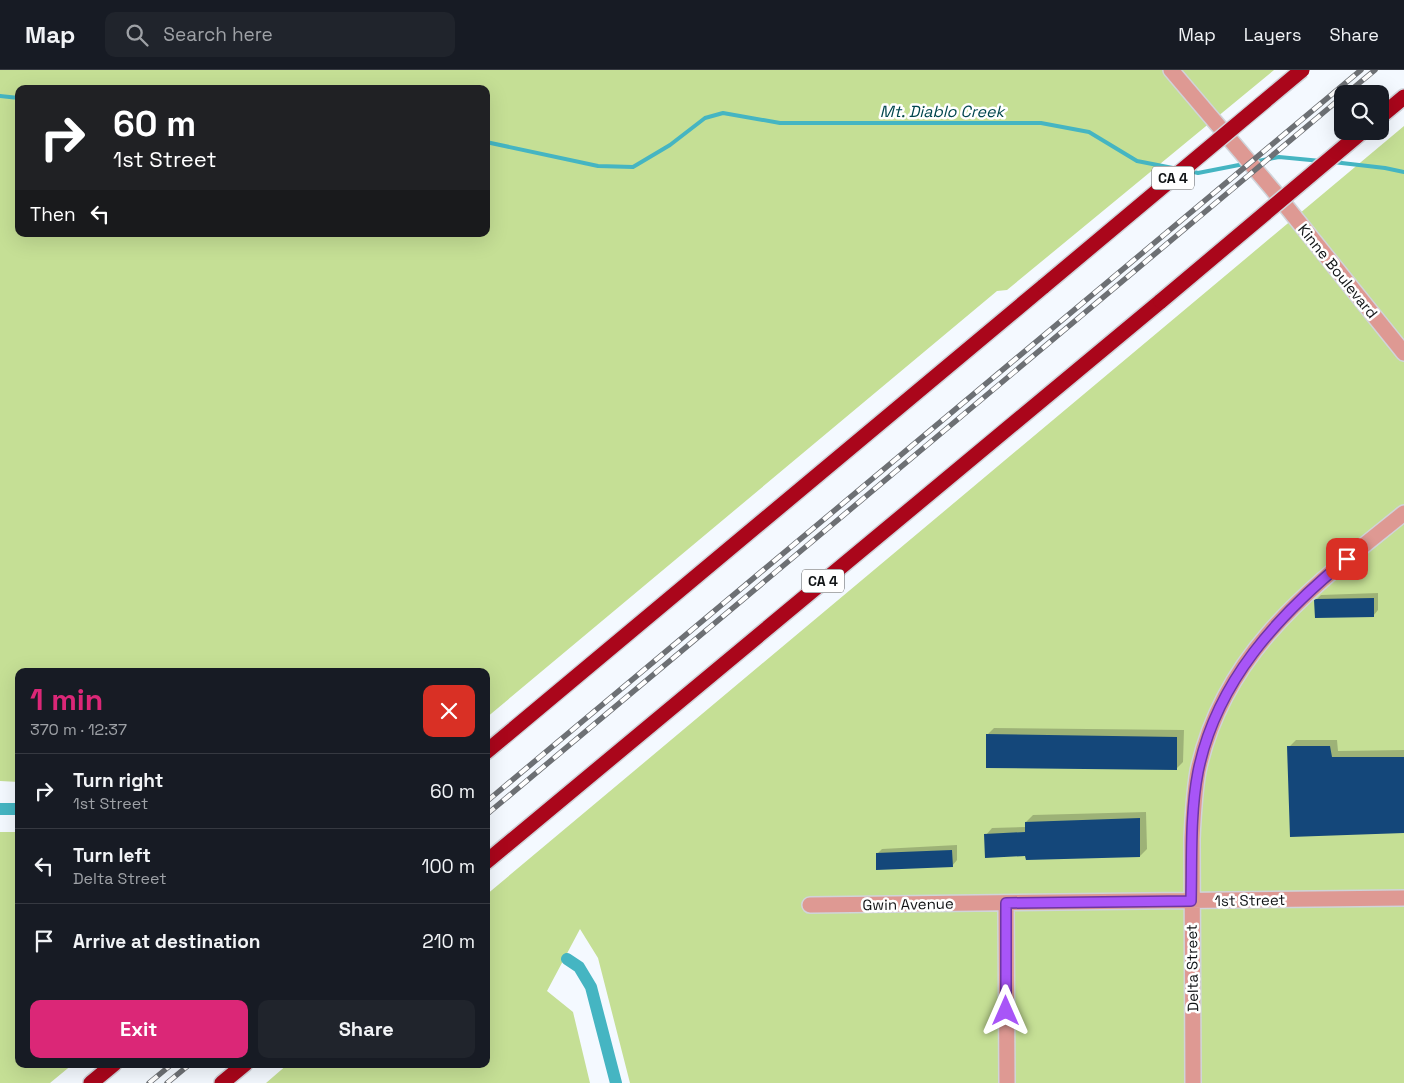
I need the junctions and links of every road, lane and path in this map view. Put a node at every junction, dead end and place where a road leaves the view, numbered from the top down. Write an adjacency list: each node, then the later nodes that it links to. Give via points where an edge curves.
1 (1171, 70): 6 (street, Kinne Boulevard)
2 (1302, 70): 8 (highway, CA 4, bridge)
3 (1404, 96): 4 (highway)
4 (1389, 109)
5 (1352, 140): 9 (highway, CA 4, bridge)
6 (1404, 352)
7 (1404, 513): 11 (street, Delta Street, via 1299,600 1258,646 1228,690 1206,742 1198,772 1193,814)
8 (490, 749)
9 (490, 859)
10 (1404, 898): 11 (street, 1st Street)
11 (1191, 901): 12 (street, 1st Street); 19 (street, Delta Street)
12 (1006, 903): 13 (street, Gwin Avenue); 18 (street)
13 (810, 904)
14 (109, 1068): 16 (highway)
15 (240, 1068): 17 (highway)
16 (91, 1083)
17 (222, 1083)
18 (1007, 1083)
19 (1193, 1083)

